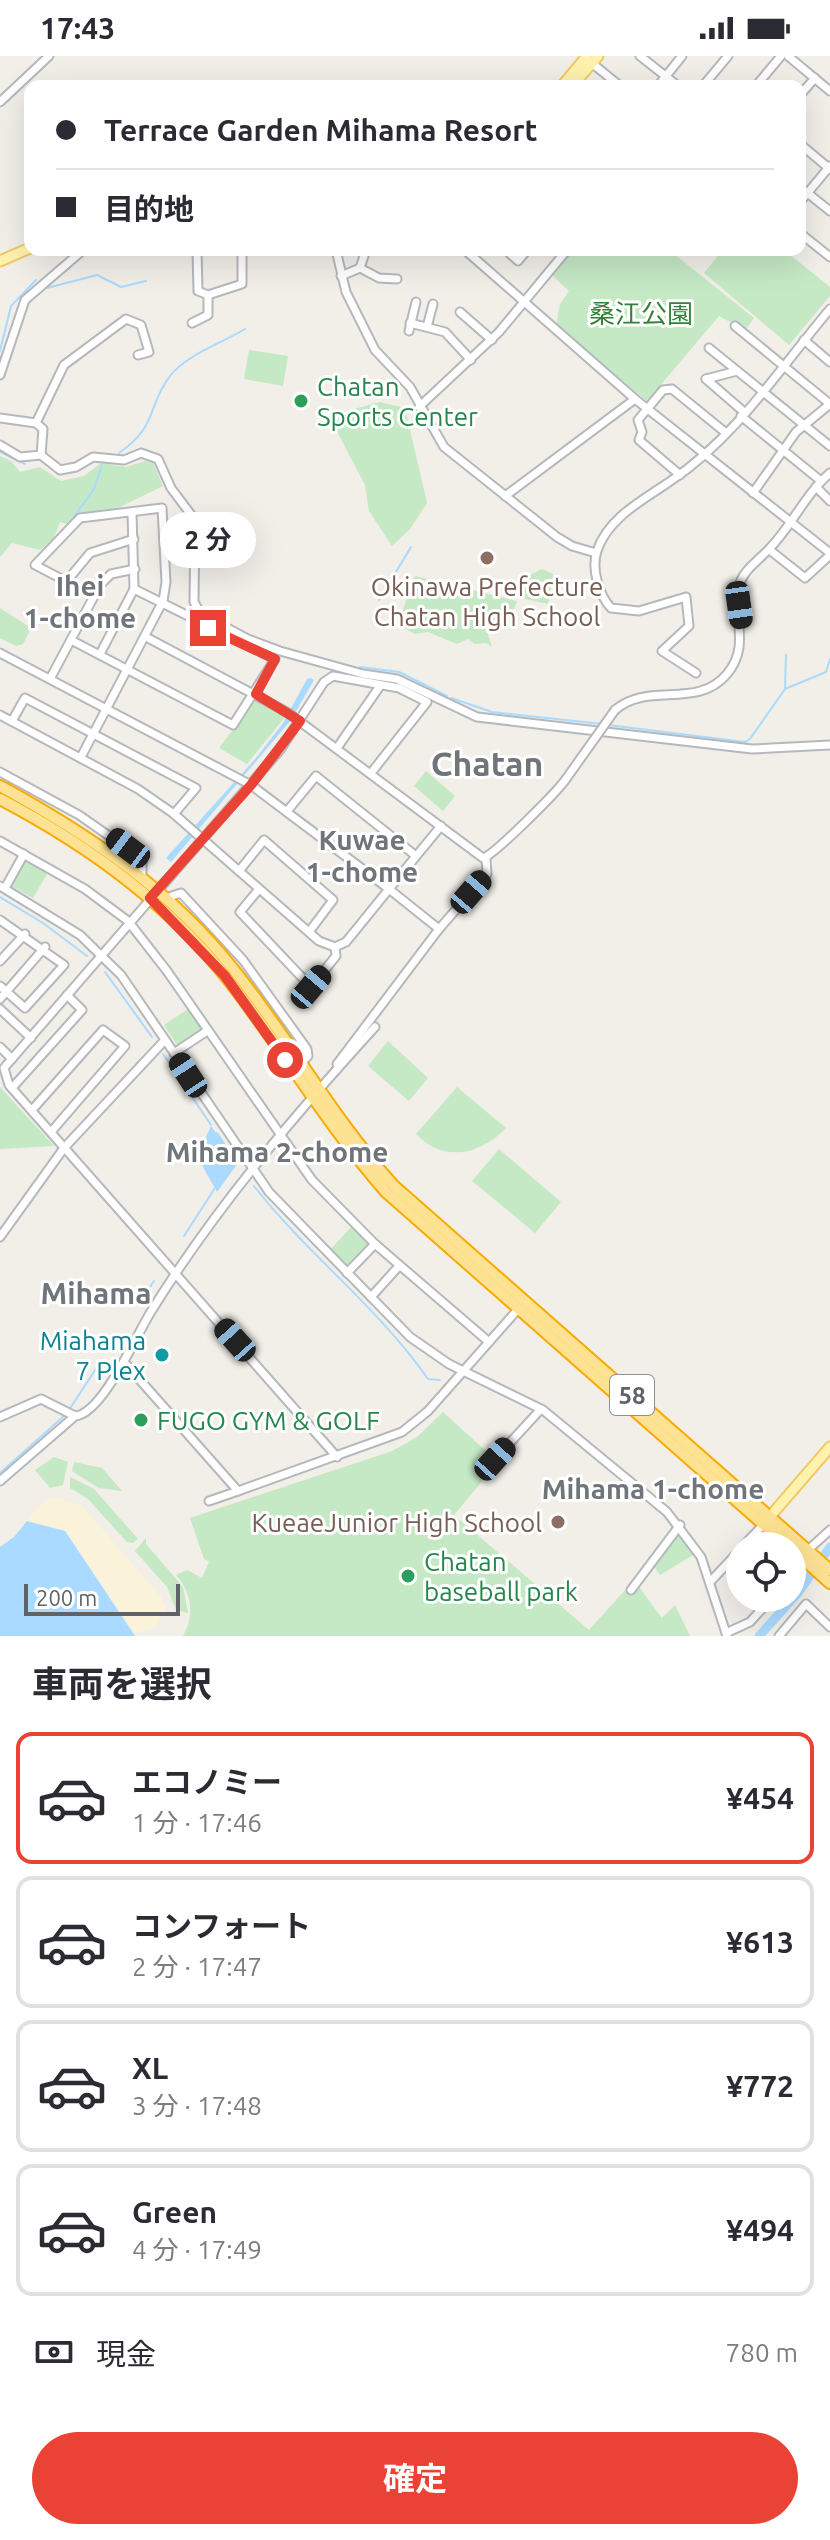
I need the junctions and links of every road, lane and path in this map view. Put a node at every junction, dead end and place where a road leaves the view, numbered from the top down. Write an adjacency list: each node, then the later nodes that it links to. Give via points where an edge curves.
1 (49, 56): 19 (street)
2 (640, 56): 8 (street)
3 (682, 56): 8 (street)
4 (728, 56): 15 (street)
5 (781, 56): 16 (street)
6 (788, 56): 9 (street)
7 (589, 58): 10 (main road); 11 (main road); 12 (street)
8 (666, 76): 13 (street); 14 (street)
9 (815, 78): 17 (street); 18 (street)
10 (568, 80)
11 (576, 80)
12 (613, 80)
13 (663, 80)
14 (671, 80)
15 (708, 80)
16 (761, 80)
17 (806, 88)
18 (830, 91)
19 (0, 102)
20 (806, 149): 21 (street)
21 (830, 168): 22 (street)
22 (808, 193): 23 (street); 24 (street)
23 (806, 195)
24 (830, 211)
25 (806, 238): 36 (street)
26 (24, 245): 28 (main road)
27 (24, 251): 37 (main road)
28 (0, 255)
29 (76, 256): 58 (street, via 25,300)
30 (197, 256): 41 (street, via 198,291)
31 (242, 256): 41 (street, via 242,284)
32 (337, 256): 39 (street)
33 (364, 256): 38 (street)
34 (471, 256): 43 (street)
35 (562, 256): 43 (street)
36 (830, 257)
37 (0, 261)
38 (360, 268): 39 (street); 40 (street, via 379,278)
39 (341, 276): 62 (street, via 375,350 406,381)
40 (397, 279)
41 (208, 295): 47 (street, via 208,315)
42 (416, 302): 49 (street, via 409,327)
43 (522, 303): 50 (street); 60 (street)
44 (433, 304): 49 (street)
45 (460, 312): 50 (street)
46 (828, 314): 51 (street)
47 (192, 323)
48 (735, 326): 56 (street)
49 (427, 327): 54 (street, via 445,332)
50 (492, 340): 54 (street)
51 (804, 340): 55 (street); 56 (street)
52 (709, 348): 57 (street)
53 (138, 355): 66 (street, via 149,352 141,325 126,319 64,365)
54 (471, 360): 62 (street)
55 (830, 362)
56 (783, 365): 59 (street); 61 (street)
57 (737, 371): 59 (street); 64 (street, via 706,379)
58 (0, 375)
59 (762, 391): 64 (street); 67 (street)
60 (635, 399): 63 (street); 78 (street)
61 (830, 404): 67 (street)
62 (419, 407): 78 (street, via 448,451)
63 (647, 408): 68 (street, via 663,390 672,389); 73 (street); 75 (street, via 638,420 639,440)
64 (742, 414): 68 (street); 71 (street)
65 (0, 418): 66 (street)
66 (36, 423): 72 (street, via 43,429)
67 (804, 425): 70 (street); 71 (street)
68 (726, 433): 73 (street)
69 (0, 445): 72 (street, via 20,457)
70 (830, 446)
71 (783, 450): 76 (street); 77 (street)
72 (41, 455): 105 (street, via 60,470 93,457 124,460 141,453 158,459 195,520 197,608 259,643 397,679 477,717 752,749)
73 (704, 455): 75 (street); 77 (street)
74 (830, 473): 76 (street)
75 (680, 475): 84 (street, via 621,516)
76 (818, 484): 79 (street); 81 (street)
77 (753, 493): 81 (street)
78 (505, 496): 84 (street, via 566,543)
79 (830, 501)
80 (132, 512): 82 (street); 87 (street, via 80,518 35,565); 90 (street, via 162,508)
81 (790, 522): 85 (street); 120 (street, bridge, via 739,584 739,652 721,681 697,693 632,698 615,710 549,801)
82 (134, 539): 86 (street); 87 (street, via 90,553)
83 (771, 551): 85 (street, via 805,578)
84 (596, 553): 96 (street, via 599,587 617,612 686,597 689,626 662,651)
85 (830, 554)
86 (135, 569): 88 (street); 89 (street, via 111,574)
87 (66, 582): 89 (street)
88 (134, 589): 90 (street); 94 (street)
89 (94, 596): 92 (street)
90 (163, 601): 91 (street); 99 (street, via 275,659)
91 (146, 637): 95 (street); 99 (street)
92 (71, 640): 94 (street); 97 (street)
93 (0, 653): 97 (street)
94 (100, 654): 95 (street)
95 (128, 670): 99 (street, via 233,725); 100 (street)
96 (696, 673)
97 (50, 679): 100 (street)
98 (380, 686): 102 (street, via 333,676); 106 (street); 109 (street, via 399,688 427,702)
99 (256, 694): 102 (street)
100 (107, 709): 104 (street); 110 (street)
101 (0, 715): 103 (street)
102 (297, 719): 106 (street); 110 (street)
103 (12, 721): 104 (street, via 25,698); 107 (street)
104 (94, 734): 107 (street); 114 (street, via 196,788)
105 (830, 745)
106 (337, 748): 109 (street)
107 (81, 757): 114 (street)
108 (0, 772): 122 (street, via 79,815 142,859)
109 (371, 773): 115 (street)
110 (247, 783): 113 (street); 116 (street)
111 (0, 786): 122 (highway, 58, via 71,826)
112 (0, 799): 126 (highway, 58)
113 (288, 810): 119 (street, via 316,776); 125 (street)
114 (174, 814): 116 (street)
115 (441, 826): 119 (street); 120 (street)
116 (200, 836): 121 (street); 126 (street)
117 (0, 841): 118 (street)
118 (24, 854): 123 (street); 128 (street)
119 (416, 856): 125 (street)
120 (486, 859): 129 (street, via 487,874)
121 (239, 871): 124 (street); 130 (street, via 264,840 333,900)
122 (142, 878): 126 (highway, 58)
123 (2, 887): 134 (street, via 80,935)
124 (259, 889): 130 (street); 133 (street, via 240,912 311,987 336,956)
125 (389, 889): 129 (street); 133 (street, via 346,942)
126 (158, 895): 128 (street); 149 (highway, 58); 149 (highway, 58, via 234,969 301,1064)
127 (1, 921): 131 (street)
128 (128, 921): 134 (street); 141 (street)
129 (439, 929): 147 (street, via 351,1041)
130 (309, 932): 133 (street)
131 (25, 934): 132 (street); 135 (street)
132 (45, 947): 136 (street); 136 (street, via 64,967 28,1007)
133 (335, 947)
134 (101, 955): 137 (street); 143 (street)
135 (0, 961)
136 (3, 989): 138 (street)
137 (67, 995): 142 (street); 148 (street, via 82,1010)
138 (0, 999)
139 (0, 1009): 142 (street)
140 (375, 1027): 147 (street)
141 (207, 1031): 145 (street); 152 (street)
142 (31, 1038): 146 (street)
143 (165, 1040): 145 (street); 153 (street)
144 (0, 1047): 146 (street)
145 (174, 1053): 154 (street)
146 (12, 1059): 148 (street, via 4,1074)
147 (328, 1079): 149 (street)
148 (12, 1088): 150 (street)
149 (315, 1093): 152 (street); 161 (highway, 58, via 394,1186)
150 (32, 1110): 151 (street); 151 (street, via 103,1030 125,1046)
151 (51, 1132): 153 (street)
152 (278, 1134): 154 (street); 156 (street, via 312,1180)
153 (64, 1148): 155 (street); 159 (street)
154 (251, 1167): 158 (street); 159 (street)
155 (0, 1237)
156 (375, 1244): 157 (street); 158 (street)
157 (399, 1266): 160 (street); 162 (street)
158 (347, 1273): 160 (street)
159 (175, 1275): 163 (street); 169 (street)
160 (371, 1297): 164 (street, via 419,1344)
161 (521, 1306): 162 (street); 174 (highway, 58)
162 (489, 1342): 164 (street)
163 (124, 1362): 166 (street, via 88,1411); 172 (street)
164 (464, 1371): 165 (street); 169 (street, via 402,1432)
165 (541, 1409): 170 (street); 175 (street)
166 (75, 1416): 167 (street, via 35,1400); 171 (street)
167 (0, 1417)
168 (830, 1447): 174 (main road)
169 (337, 1457): 172 (street)
170 (495, 1459)
171 (0, 1481)
172 (238, 1491): 173 (street)
173 (209, 1501)
174 (767, 1520): 177 (street); 178 (highway, 58); 179 (highway, 58)
175 (680, 1525): 182 (street); 184 (street)
176 (830, 1530): 179 (street)
177 (756, 1532)
178 (777, 1532)
179 (807, 1556): 181 (highway, 58)
180 (726, 1565): 182 (street)
181 (826, 1571): 183 (highway, 58)
182 (711, 1581): 187 (street)
183 (830, 1583)
184 (631, 1590)
185 (759, 1612): 187 (street)
186 (830, 1627): 188 (street, via 806,1604)
187 (726, 1635)
188 (779, 1636)

